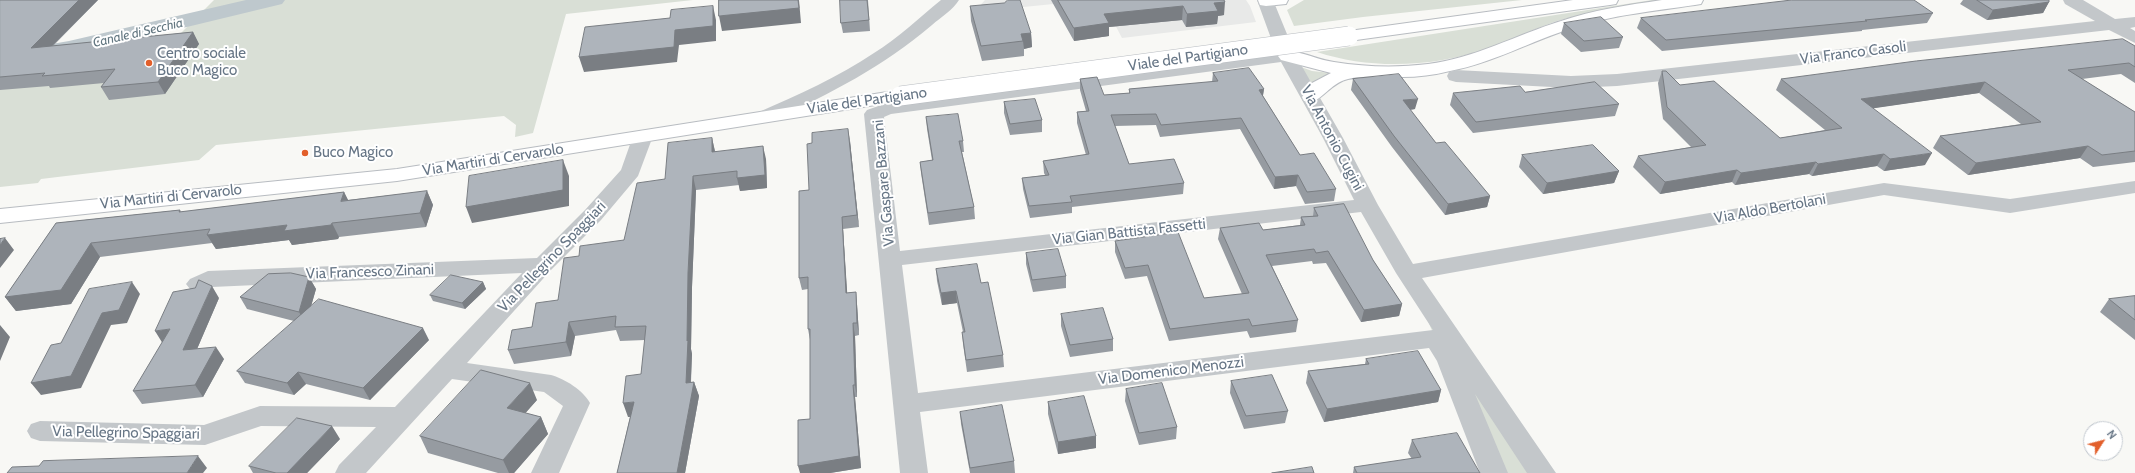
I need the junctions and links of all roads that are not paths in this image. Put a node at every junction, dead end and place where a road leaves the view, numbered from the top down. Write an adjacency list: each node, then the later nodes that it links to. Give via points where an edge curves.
1 (951, 0): 15 (street, Via Martiri di Cervarolo, via 872,62 818,93)
2 (1270, 0): 9 (street, Via Antonio Cugini)
3 (1610, 0): 15 (main road, Viale del Partigiano, bridge)
4 (1695, 0): 11 (main road, via 1582,20 1472,60 1435,69 1403,72)
5 (2071, 0): 7 (street)
6 (2135, 22): 7 (street, Via Franco Casoli)
7 (2111, 24): 8 (street); 13 (street, Via Franco Casoli, via 1617,80)
8 (2135, 38)
9 (1287, 56): 11 (main road, via 1320,67); 14 (street, Via Antonio Cugini); 20 (street, Via Gaspare Bazzani, via 887,109 874,114)
10 (1551, 69): 13 (street)
11 (1365, 71): 14 (main road, via 1333,78 1321,85)
12 (1456, 76): 13 (street, Via Franco Casoli)
13 (1571, 82)
14 (1311, 97): 18 (street, Via Antonio Cugini)
15 (766, 116): 16 (main road, Via Martiri di Cervarolo)
16 (643, 136): 19 (main road, Via Martiri di Cervarolo, via 397,175); 21 (street, Via Pellegrino Spaggiari, via 631,172 593,215)
17 (2135, 187): 22 (street, Via Aldo Bertolani, via 2010,206 1884,189)
18 (1367, 206): 20 (street, Via Gian Battista Fassetti); 22 (street, Via Antonio Cugini)
19 (0, 216)
20 (891, 259): 26 (street, Via Gaspare Bazzani)
21 (542, 265): 23 (street, Via Francesco Zinani, via 208,279); 25 (street, Via Pellegrino Spaggiari)
22 (1407, 272): 24 (street, Via Antonio Cugini); 33 (street, Via Antonio Cugini)
23 (198, 284)
24 (1436, 338): 26 (street, Via Domenico Menozzi); 32 (street, Via Antonio Cugini, via 1449,360)
25 (447, 369): 27 (street, Via Pellegrino Spaggiari); 30 (street, via 551,384 577,403)
26 (907, 404): 31 (street, Via Gaspare Bazzani)
27 (402, 417): 28 (street, Via Pellegrino Spaggiari, via 260,416 205,435); 29 (street, Via Pellegrino Spaggiari)
28 (40, 430)
29 (349, 473)
30 (545, 473)
31 (914, 473)
32 (1494, 473)
33 (1542, 473)

